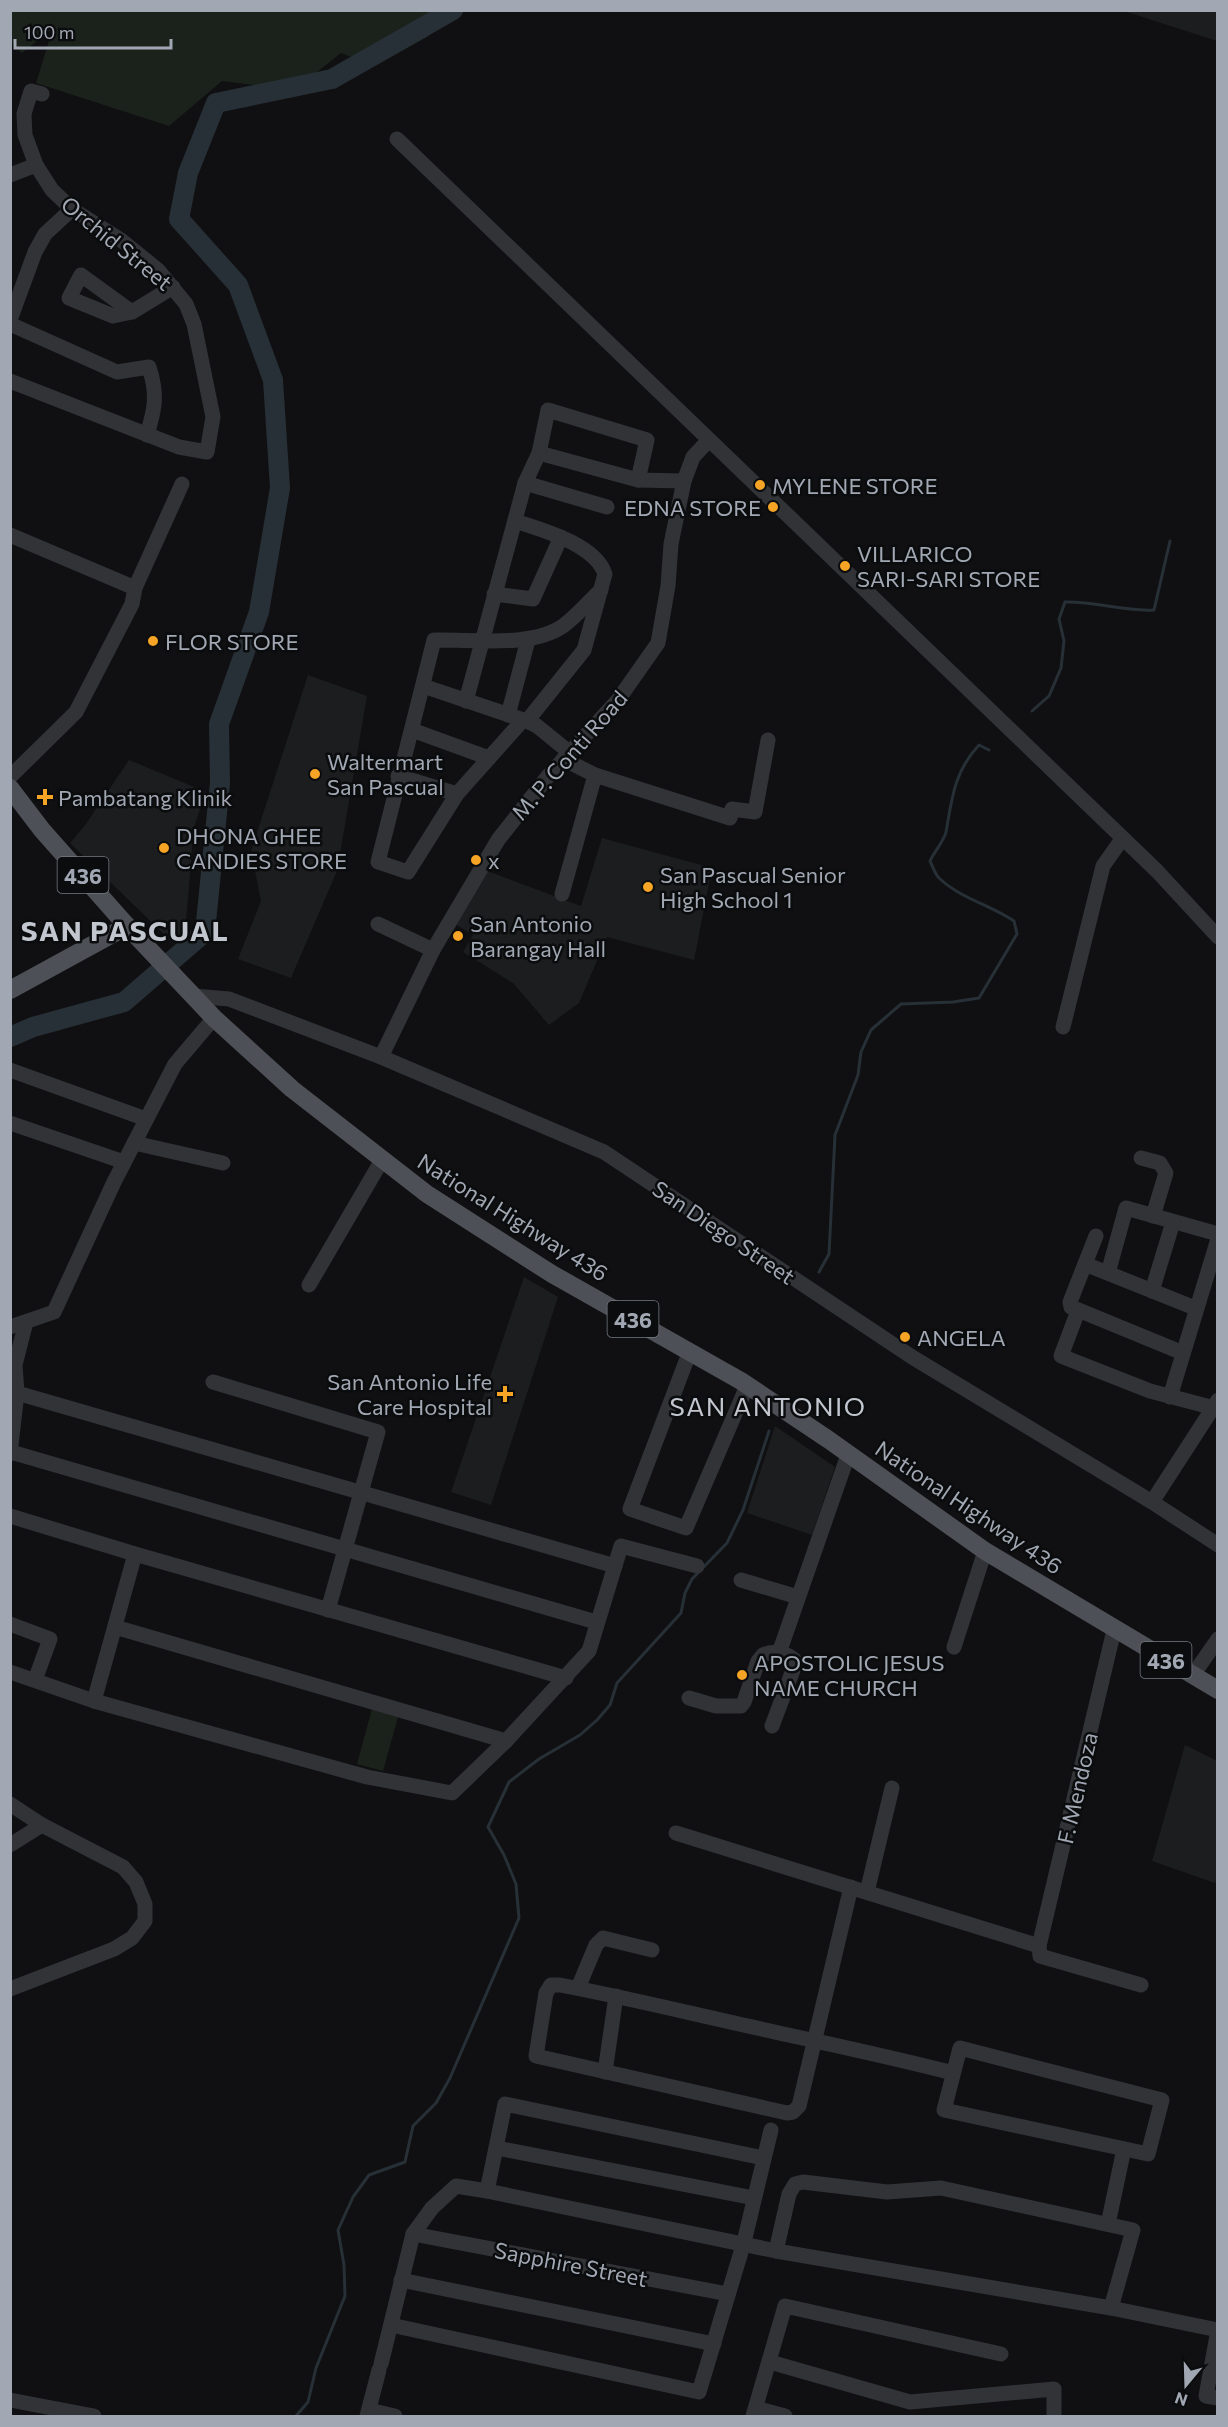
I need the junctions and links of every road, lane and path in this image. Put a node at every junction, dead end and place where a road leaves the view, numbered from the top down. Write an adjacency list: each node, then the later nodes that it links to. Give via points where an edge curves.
1 (42, 94): 3 (street, Orchid Street, via 31,91 24,114 25,135)
2 (397, 139): 11 (street)
3 (36, 165): 4 (street); 5 (street, Orchid Street, via 52,190)
4 (10, 176)
5 (72, 209): 6 (street, Orchid Street, via 121,240); 8 (street, via 45,234 35,252)
6 (173, 287): 7 (street); 10 (street, Orchid Street, via 194,324 209,393 213,417 207,452)
7 (132, 312)
8 (10, 322): 10 (street, via 117,372 149,367 156,388)
9 (10, 381): 10 (street, Orchid Street)
10 (147, 435)
11 (709, 440): 14 (street, M. P. Conti Road, via 693,457); 38 (street)
12 (539, 453): 13 (street); 13 (street, via 548,410 647,440); 15 (street)
13 (638, 480): 14 (street)
14 (684, 481): 31 (street, M. P. Conti Road, via 658,643 618,699)
15 (525, 483): 17 (street); 18 (street)
16 (182, 484): 21 (street)
17 (607, 507)
18 (514, 521): 20 (street); 23 (street)
19 (10, 535): 21 (street)
20 (561, 537): 22 (street, via 602,565); 23 (street, via 533,599)
21 (135, 588): 35 (street, via 132,604 76,712)
22 (601, 590): 25 (street, via 564,625); 28 (street, via 584,650)
23 (494, 594): 24 (street)
24 (481, 639): 25 (street); 26 (street, via 434,639); 27 (street)
25 (528, 640): 28 (street)
26 (423, 686): 27 (street); 29 (street)
27 (466, 701): 28 (street)
28 (519, 719): 31 (street, via 537,726); 32 (street)
29 (412, 730): 32 (street); 34 (street)
30 (768, 740): 33 (street, via 755,812 732,809 730,818)
31 (566, 755): 33 (street); 43 (street, M. P. Conti Road, via 498,840)
32 (489, 758): 37 (street)
33 (595, 775): 39 (street)
34 (398, 776): 37 (street); 37 (street, via 378,862 408,872)
35 (10, 777)
36 (10, 788): 41 (main road, National Highway 436 / 436)
37 (457, 794)
38 (1122, 839): 42 (street); 47 (street, via 1103,866)
39 (562, 894)
40 (378, 924): 43 (street)
41 (127, 926): 44 (main road); 45 (main road, National Highway 436 / 436)
42 (1218, 936)
43 (433, 950): 48 (street, M. P. Conti Road)
44 (10, 990)
45 (194, 996): 46 (main road, National Highway 436 / 436); 48 (street, San Diego Street, via 229,999)
46 (214, 1018): 50 (street, via 175,1064); 54 (main road, National Highway 436 / 436, via 292,1089)
47 (1063, 1027)
48 (381, 1057): 79 (street, San Diego Street, via 604,1152 912,1357)
49 (10, 1070): 50 (street)
50 (146, 1119): 52 (street)
51 (10, 1124): 55 (street)
52 (134, 1143): 55 (street); 56 (street)
53 (1142, 1158): 57 (street, via 1160,1163 1166,1173)
54 (382, 1160): 63 (street); 69 (main road, National Highway 436 / 436, via 427,1194 552,1274)
55 (124, 1162): 67 (street, via 54,1312)
56 (223, 1163)
57 (1153, 1216): 58 (street); 62 (street, via 1126,1208)
58 (1173, 1221): 60 (street); 64 (street)
59 (1096, 1236): 61 (street)
60 (1218, 1236): 65 (street)
61 (1085, 1264): 62 (street); 66 (street, via 1070,1302)
62 (1108, 1274): 64 (street)
63 (309, 1284)
64 (1152, 1291): 65 (street)
65 (1196, 1308): 70 (street)
66 (1078, 1311): 70 (street); 74 (street, via 1062,1356)
67 (26, 1322): 68 (street); 73 (street, via 15,1365)
68 (10, 1327)
69 (690, 1351): 72 (main road, National Highway 436 / 436); 72 (street, via 630,1509 686,1528)
70 (1183, 1353): 74 (street)
71 (213, 1382): 78 (street, via 378,1432)
72 (747, 1386): 77 (main road, National Highway 436 / 436)
73 (17, 1393): 76 (street); 78 (street)
74 (1170, 1397): 75 (street)
75 (1216, 1406): 79 (street)
76 (11, 1453): 82 (street)
77 (848, 1455): 83 (main road, National Highway 436 / 436); 88 (street)
78 (362, 1494): 82 (street); 85 (street)
79 (1152, 1502): 81 (street, San Diego Street)
80 (10, 1516): 84 (street)
81 (1218, 1545)
82 (345, 1550): 89 (street); 90 (street)
83 (985, 1551): 93 (main road, National Highway 436 / 436); 95 (street)
84 (135, 1554): 89 (street); 92 (street)
85 (615, 1566): 86 (street, via 621,1546); 90 (street)
86 (697, 1566)
87 (741, 1580): 88 (street)
88 (798, 1597): 96 (street)
89 (328, 1610): 99 (street)
90 (596, 1622): 99 (street, via 589,1651)
91 (10, 1624): 100 (street, via 50,1639)
92 (115, 1627): 103 (street); 105 (street)
93 (1114, 1630): 98 (main road, National Highway 436 / 436); 113 (street, F. Mendoza)
94 (1218, 1639): 98 (street)
95 (954, 1647)
96 (779, 1653): 102 (street, via 763,1655 758,1661 741,1706 716,1706); 104 (street, via 796,1662)
97 (10, 1672): 100 (street)
98 (1193, 1675): 101 (main road, National Highway 436 / 436)
99 (566, 1678): 105 (street)
100 (35, 1680): 103 (street)
101 (1218, 1690)
102 (689, 1698)
103 (94, 1701): 105 (street, via 367,1777 452,1793)
104 (772, 1726)
105 (506, 1741)
106 (892, 1788): 112 (street)
107 (10, 1804): 108 (street)
108 (42, 1825): 110 (street); 116 (street, via 123,1867 136,1882 146,1904 144,1921 132,1938 114,1949)
109 (676, 1833): 111 (street)
110 (10, 1845)
111 (850, 1887): 112 (street); 119 (street)
112 (867, 1892): 113 (street)
113 (1039, 1946): 115 (street, via 1040,1956)
114 (652, 1950): 117 (street, via 603,1938 596,1945)
115 (1141, 1985)
116 (10, 1989)
117 (578, 1989): 118 (street); 120 (street, via 551,1985 548,1989 536,2056)
118 (616, 1996): 119 (street); 120 (street)
119 (814, 2041): 120 (street, via 799,2106 793,2112); 121 (street)
120 (605, 2072)
121 (953, 2073): 124 (street, via 944,2110); 124 (street, via 960,2048 1162,2100 1148,2154)
122 (771, 2130): 125 (street)
123 (497, 2148): 125 (street, via 505,2104); 126 (street); 127 (street)
124 (1124, 2149): 128 (street)
125 (763, 2158): 127 (street)
126 (487, 2191): 129 (street, via 456,2187 432,2208); 130 (street)
127 (754, 2198): 130 (street)
128 (1108, 2224): 131 (street, via 941,2188 887,2192 803,2182 795,2184 789,2194); 134 (street, via 1133,2230)
129 (413, 2234): 132 (street); 133 (street, Sapphire Street)
130 (744, 2242): 131 (street); 133 (street)
131 (776, 2251): 134 (street)
132 (401, 2280): 135 (street); 136 (street)
133 (728, 2294): 136 (street)
134 (1112, 2308): 139 (street, via 1218,2330 1206,2396)
135 (390, 2325): 136 (street, via 699,2392); 142 (street)
136 (714, 2344)
137 (1001, 2354): 138 (street, via 785,2306)
138 (770, 2362): 141 (street); 146 (street, via 910,2402 1054,2390)
139 (1218, 2398)
140 (10, 2400): 143 (street)
141 (754, 2412): 145 (street)
142 (368, 2413): 144 (street)
143 (94, 2416)
144 (395, 2416)
145 (785, 2416)
146 (1054, 2416)

